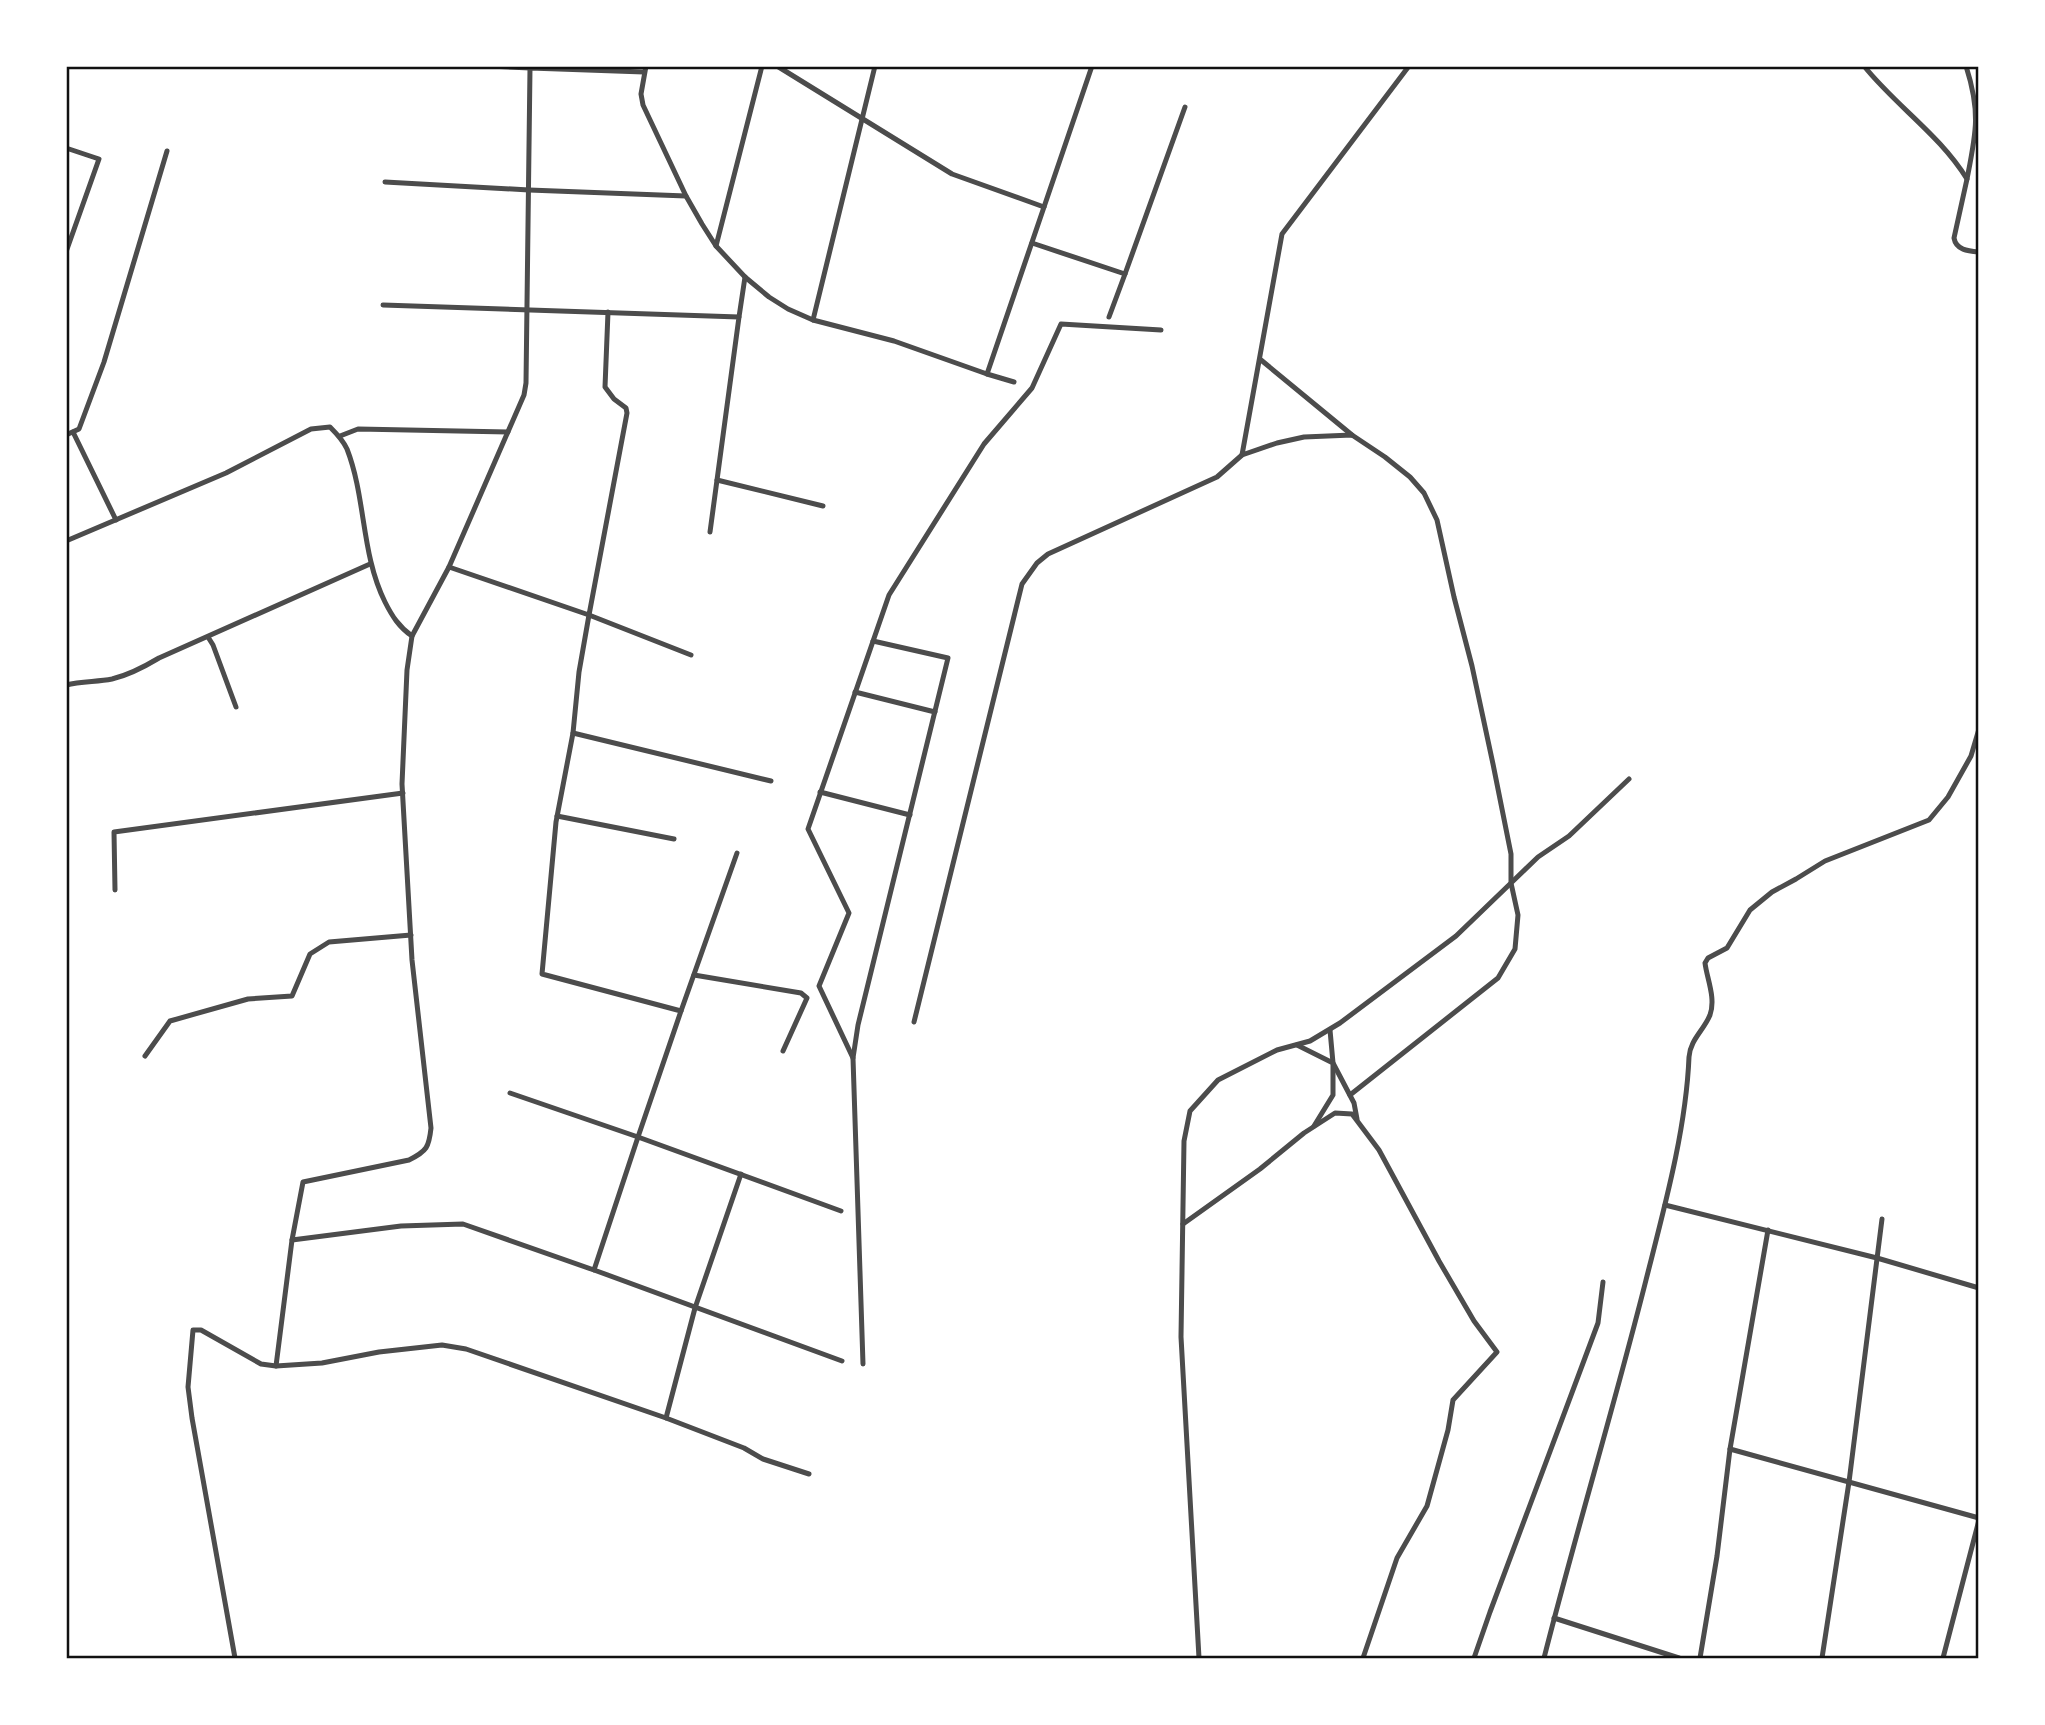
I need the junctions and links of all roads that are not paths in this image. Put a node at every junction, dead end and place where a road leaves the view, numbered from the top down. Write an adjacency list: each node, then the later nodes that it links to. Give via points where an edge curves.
1 (490, 66): 9 (street)
2 (762, 66): 21 (street)
3 (777, 66): 12 (street)
4 (876, 66): 12 (street)
5 (1092, 66): 19 (street)
6 (1409, 66): 33 (street, via 1282,234)
7 (1864, 66): 15 (street)
8 (1966, 66): 15 (street, via 1977,107)
9 (530, 68): 10 (street); 17 (street)
10 (645, 69): 18 (street, via 643,105)
11 (1185, 107): 24 (street)
12 (863, 118): 19 (street, via 952,174); 31 (street)
13 (66, 148): 22 (street, via 99,159)
14 (167, 151): 37 (street, via 104,362 79,429)
15 (1967, 179): 23 (street, via 1954,238 1960,248)
16 (385, 182): 17 (street)
17 (529, 190): 18 (street); 27 (street)
18 (686, 196): 21 (street)
19 (1044, 207): 20 (street)
20 (1032, 243): 24 (street); 34 (street)
21 (716, 246): 25 (street)
22 (66, 252)
23 (1979, 252)
24 (1125, 274): 30 (street)
25 (745, 277): 29 (street); 31 (street, via 788,309)
26 (383, 305): 27 (street)
27 (527, 310): 28 (street); 36 (street, via 526,383)
28 (608, 312): 29 (street); 48 (street, via 605,387 627,413)
29 (739, 317): 41 (street)
30 (1109, 317)
31 (813, 320): 34 (street, via 894,341)
32 (1161, 330): 51 (street, via 1061,324 1032,388 984,444 889,596)
33 (1261, 360): 38 (street); 40 (street)
34 (987, 374): 35 (street)
35 (1014, 383)
36 (508, 432): 39 (street, via 358,429); 47 (street)
37 (70, 433): 43 (street)
38 (1352, 435): 40 (street, via 1304,437); 67 (street, via 1410,477 1437,520 1493,764 1511,854)
39 (340, 436): 43 (street, via 330,427 311,429 226,473); 46 (street, via 353,472)
40 (1242, 455): 72 (street, via 1217,477 1048,554 1021,584)
41 (717, 480): 42 (street); 44 (street)
42 (824, 506)
43 (116, 520): 45 (street)
44 (710, 532)
45 (66, 541)
46 (370, 564): 49 (street, via 387,605 401,628); 50 (street)
47 (449, 568): 48 (street); 49 (street)
48 (589, 615): 52 (street); 58 (street)
49 (412, 636): 62 (street)
50 (208, 637): 53 (street, via 136,671); 55 (street)
51 (873, 641): 54 (street); 56 (street, via 948,658)
52 (691, 654)
53 (66, 685)
54 (855, 692): 56 (street); 61 (street)
55 (236, 706)
56 (935, 712): 63 (street)
57 (1979, 729): 85 (street, via 1971,756 1948,797 1928,820 1825,861 1772,892 1750,911 1727,948 1708,958 1710,1013 1692,1042)
58 (573, 733): 60 (street); 64 (street)
59 (1629, 779): 67 (street)
60 (771, 781)
61 (820, 792): 63 (street); 77 (street, via 808,829 849,913 819,986)
62 (403, 793): 68 (street, via 114,832); 69 (street)
63 (910, 815): 77 (street)
64 (557, 816): 65 (street); 71 (street, via 542,974)
65 (674, 839)
66 (737, 853): 70 (street)
67 (1511, 883): 73 (street, via 1457,936); 80 (street, via 1518,915 1515,949 1499,978)
68 (115, 890)
69 (411, 935): 76 (street, via 329,942 310,954 292,996 248,999 170,1021); 90 (street, via 432,1128 429,1146 409,1160 303,1182)
70 (694, 975): 71 (street); 75 (street, via 801,993 807,998)
71 (681, 1011): 83 (street)
72 (914, 1022)
73 (1330, 1030): 74 (street); 78 (street)
74 (1297, 1045): 78 (street); 88 (street, via 1277,1050 1218,1080 1190,1111 1184,1141)
75 (783, 1051)
76 (145, 1056)
77 (853, 1058): 97 (street)
78 (1333, 1063): 80 (street); 82 (street, via 1333,1095)
79 (510, 1093): 83 (street)
80 (1350, 1095): 81 (street)
81 (1357, 1121): 82 (street, via 1352,1114 1335,1113); 107 (street, via 1379,1150 1474,1321 1497,1352 1452,1400 1427,1506 1397,1558)
82 (1314, 1126): 88 (street)
83 (638, 1137): 84 (street); 92 (street)
84 (741, 1174): 86 (street); 95 (street)
85 (1665, 1205): 89 (street); 104 (street)
86 (841, 1211)
87 (1882, 1219): 91 (street)
88 (1183, 1224): 106 (street, via 1181,1337)
89 (1768, 1230): 91 (street); 100 (street)
90 (292, 1240): 92 (street, via 401,1226 463,1224); 98 (street)
91 (1877, 1258): 94 (street); 102 (street)
92 (594, 1270): 95 (street)
93 (1603, 1282): 108 (street, via 1598,1323)
94 (1979, 1288)
95 (695, 1307): 96 (street); 99 (street)
96 (842, 1361)
97 (863, 1364)
98 (276, 1366): 99 (street, via 442,1345 466,1349); 105 (street, via 261,1364 201,1330 193,1330 188,1387)
99 (666, 1418): 101 (street)
100 (1730, 1449): 102 (street); 111 (street)
101 (809, 1474)
102 (1849, 1482): 103 (street); 112 (street)
103 (1979, 1519): 113 (street)
104 (1554, 1618): 109 (street); 110 (street)
105 (235, 1658)
106 (1199, 1658)
107 (1363, 1658)
108 (1474, 1658)
109 (1544, 1658)
110 (1679, 1658)
111 (1700, 1658)
112 (1822, 1658)
113 (1943, 1658)

